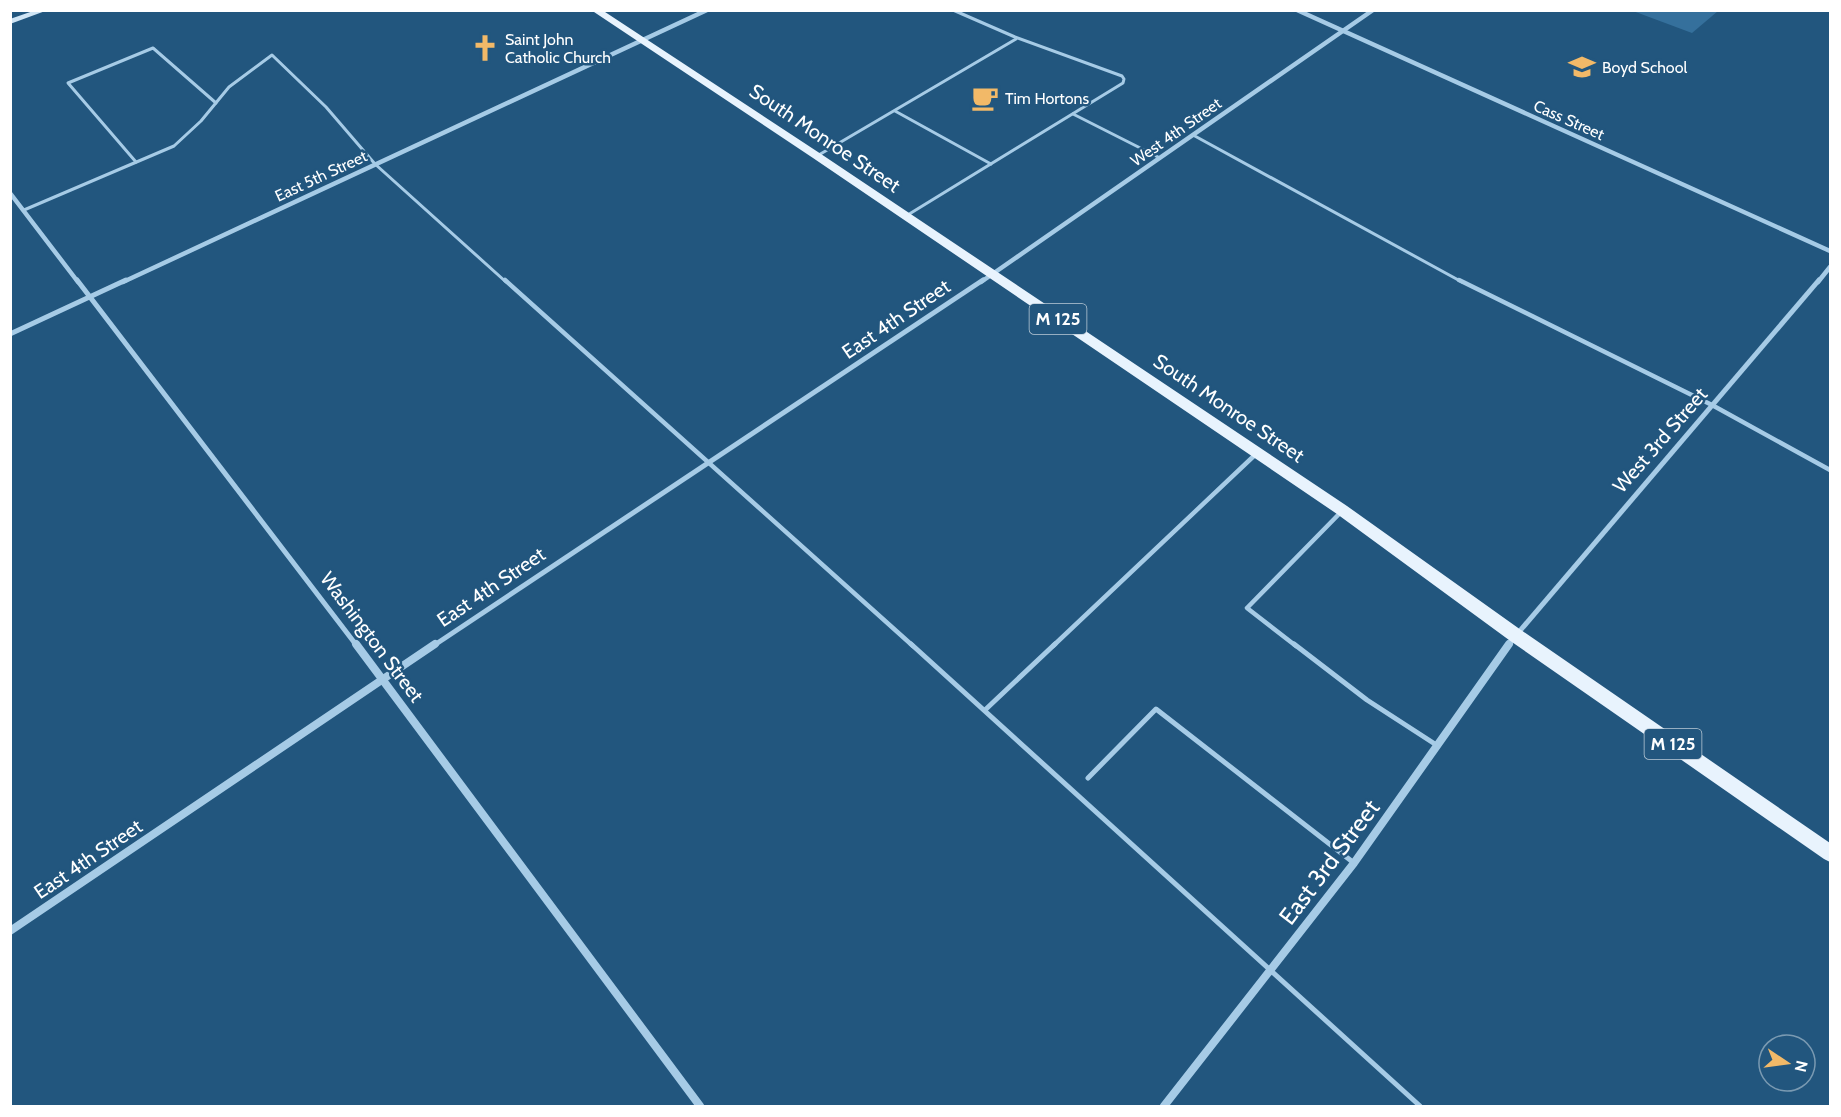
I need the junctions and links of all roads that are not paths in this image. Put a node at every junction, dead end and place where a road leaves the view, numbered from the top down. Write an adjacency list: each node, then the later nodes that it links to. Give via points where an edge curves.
1 (45, 10): 7 (street)
2 (595, 10): 10 (main road, South Monroe Street / M 125)
3 (707, 10): 10 (street, East 5th Street)
4 (953, 10): 9 (lane)
5 (1297, 10): 8 (street, Cass Street)
6 (1373, 10): 8 (street, West 4th Street)
7 (10, 22)
8 (1343, 31): 14 (street, West 4th Street); 23 (street, Cass Street)
9 (1016, 39): 12 (lane); 13 (lane, via 1122,76 1123,84)
10 (641, 41): 15 (main road, South Monroe Street / M 125); 18 (street, East 5th Street)
11 (216, 103): 17 (lane, via 174,146); 17 (lane, via 153,48 68,83); 18 (lane, via 229,87 272,55 353,136)
12 (895, 111): 15 (lane); 19 (lane)
13 (1073, 114): 16 (lane); 19 (lane)
14 (1193, 135): 16 (street, West 4th Street); 28 (lane, via 1426,264)
15 (817, 156): 22 (main road, South Monroe Street / M 125)
16 (1160, 158): 25 (street, West 4th Street)
17 (136, 162): 21 (lane)
18 (375, 164): 26 (street, East 5th Street); 30 (lane)
19 (991, 164): 22 (lane)
20 (10, 193): 21 (street, Washington Street)
21 (24, 210): 26 (street, Washington Street)
22 (905, 216): 25 (main road, South Monroe Street / M 125)
23 (1830, 251)
24 (1830, 267): 28 (street, West 3rd Street)
25 (992, 274): 29 (main road, South Monroe Street / M 125); 30 (street, East 4th Street)
26 (89, 296): 27 (street, East 5th Street); 34 (street, Washington Street)
27 (10, 334)
28 (1712, 405): 31 (lane); 33 (street, West 3rd Street)
29 (1257, 453): 32 (main road, South Monroe Street / M 125); 35 (lane)
30 (707, 464): 34 (street, East 4th Street); 35 (lane)
31 (1830, 470)
32 (1342, 510): 33 (main road, South Monroe Street / M 125); 36 (lane, via 1247,608 1367,700)
33 (1515, 635): 36 (street, East 3rd Street); 38 (main road, South Monroe Street / M 125)
34 (383, 679): 40 (street, East 4th Street); 42 (street, Washington Street)
35 (985, 710): 41 (lane)
36 (1438, 746): 39 (street, East 3rd Street)
37 (1088, 778): 39 (lane, via 1156,709)
38 (1830, 853)
39 (1354, 863): 41 (street, East 3rd Street)
40 (10, 931)
41 (1271, 970): 43 (street, East 3rd Street); 44 (lane)
42 (700, 1107)
43 (1164, 1107)
44 (1420, 1107)

